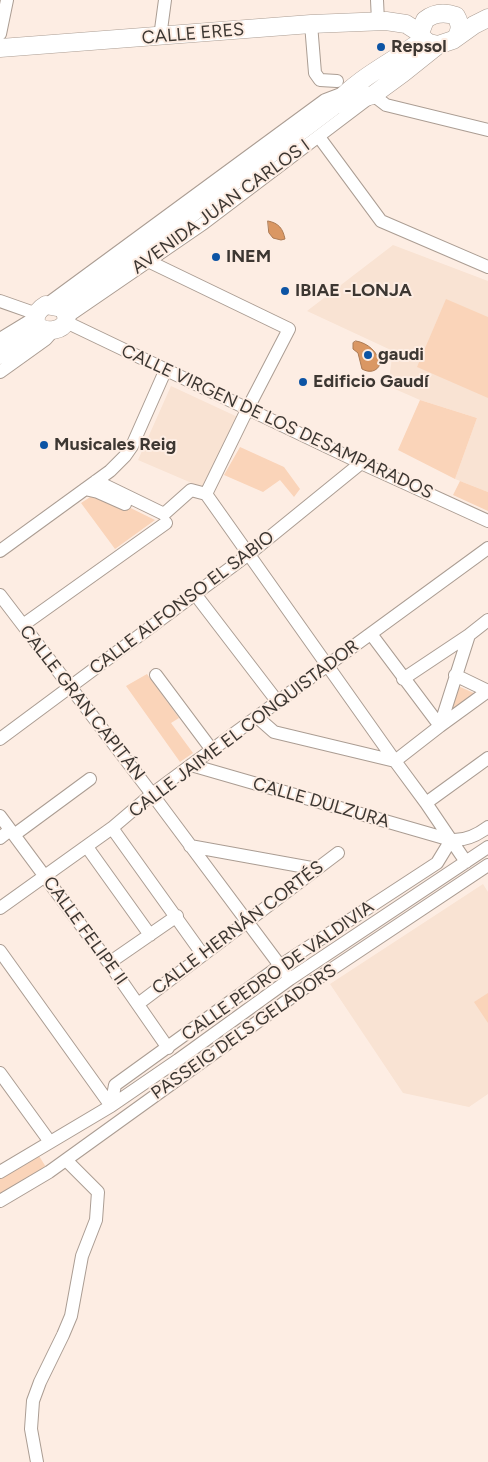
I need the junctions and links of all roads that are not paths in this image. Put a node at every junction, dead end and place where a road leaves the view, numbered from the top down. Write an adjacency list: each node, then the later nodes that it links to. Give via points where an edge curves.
1 (7, 0): 10 (street)
2 (165, 0): 12 (street)
3 (377, 0): 8 (street)
4 (488, 10): 6 (main road)
5 (434, 15): 6 (main road); 8 (main road, CALLE ERES); 13 (main road, via 424,20)
6 (454, 15): 11 (main road, via 460,26)
7 (488, 18): 11 (main road)
8 (382, 21): 9 (main road, CALLE ERES); 13 (main road, CALLE ERES, via 406,24)
9 (311, 24): 12 (main road, CALLE ERES); 16 (street, via 315,73)
10 (0, 34)
11 (457, 36): 13 (main road, via 448,42)
12 (160, 37): 14 (main road, CALLE ERES)
13 (427, 39): 15 (main road, AVENIDA JUAN CARLOS I); 17 (main road, via 403,73)
14 (0, 48)
15 (380, 69): 16 (main road, AVENIDA JUAN CARLOS I); 17 (street, via 370,87)
16 (339, 93): 17 (main road); 20 (main road, AVENIDA JUAN CARLOS I); 23 (street, AVENIDA JUAN CARLOS I, via 325,100)
17 (373, 95): 18 (street, via 386,105); 19 (street, AVENIDA JUAN CARLOS I)
18 (488, 130)
19 (319, 137): 20 (street, AVENIDA JUAN CARLOS I, via 204,223); 21 (street, via 381,221)
20 (144, 256): 23 (main road, AVENIDA JUAN CARLOS I); 28 (street, via 288,329)
21 (488, 267)
22 (0, 301): 23 (street, CALLE VIRGEN DE LOS DESAMPARADOS)
23 (51, 318): 24 (street, AVENIDA JUAN CARLOS I); 25 (main road, AVENIDA JUAN CARLOS I); 26 (street, CALLE VIRGEN DE LOS DESAMPARADOS); 27 (street, AVENIDA JUAN CARLOS I, via 46,339)
24 (0, 339)
25 (0, 355)
26 (166, 369): 28 (street, CALLE VIRGEN DE LOS DESAMPARADOS); 30 (street, via 132,446 119,463)
27 (0, 372)
28 (248, 408): 29 (street, CALLE VIRGEN DE LOS DESAMPARADOS); 31 (street)
29 (361, 463): 32 (street, CALLE VIRGEN DE LOS DESAMPARADOS); 35 (street, CALLE ALFONSO EL SABIO)
30 (91, 485): 31 (street, via 164,514 191,490); 34 (street); 39 (street, via 98,492 166,523)
31 (206, 494): 35 (street)
32 (488, 521)
33 (488, 548): 41 (street, CALLE JAIME EL CONQUISTADOR)
34 (0, 551)
35 (249, 554): 37 (street, CALLE ALFONSO EL SABIO); 43 (street)
36 (0, 594): 39 (street, CALLE GRAN CAPITÁN)
37 (195, 594): 47 (street, CALLE ALFONSO EL SABIO); 49 (street)
38 (488, 620): 40 (street)
39 (23, 625): 47 (street, CALLE GRAN CAPITÁN)
40 (472, 632): 42 (street); 45 (street); 46 (street)
41 (371, 634): 43 (street, CALLE JAIME EL CONQUISTADOR); 46 (street)
42 (488, 636)
43 (327, 666): 49 (street, CALLE JAIME EL CONQUISTADOR); 55 (street)
44 (156, 675): 53 (street)
45 (455, 675): 48 (street); 51 (street)
46 (403, 679): 51 (street)
47 (70, 687): 52 (street, CALLE ALFONSO EL SABIO); 58 (street, CALLE GRAN CAPITÁN)
48 (488, 691): 51 (street)
49 (277, 702): 50 (street, CALLE JAIME EL CONQUISTADOR)
50 (256, 717): 53 (street, CALLE JAIME EL CONQUISTADOR); 55 (street, via 274,732)
51 (440, 726): 55 (street)
52 (0, 739)
53 (212, 750): 56 (street, CALLE JAIME EL CONQUISTADOR)
54 (488, 758): 59 (street)
55 (395, 761): 59 (street)
56 (191, 765): 58 (street, CALLE JAIME EL CONQUISTADOR); 64 (street, CALLE DULZURA)
57 (90, 779): 63 (street)
58 (152, 794): 62 (street, CALLE JAIME EL CONQUISTADOR); 65 (street, CALLE GRAN CAPITÁN)
59 (426, 803): 64 (street)
60 (0, 816): 63 (street, CALLE FELIPE II)
61 (488, 827): 64 (street, via 468,839)
62 (112, 828): 66 (street, CALLE JAIME EL CONQUISTADOR); 74 (street)
63 (8, 834): 72 (street, CALLE FELIPE II)
64 (451, 840): 69 (street); 80 (street, CALLE PEDRO DE VALDIVIA, via 437,863)
65 (190, 846): 71 (street); 75 (street, CALLE GRAN CAPITÁN)
66 (87, 847): 72 (street, CALLE JAIME EL CONQUISTADOR); 76 (street)
67 (488, 847): 69 (street)
68 (338, 853): 71 (street, CALLE HERNÁN CORTÉS)
69 (466, 862): 81 (street)
70 (488, 865): 87 (street, PASSEIG DELS GELADORS, via 317,979)
71 (317, 869): 75 (street, CALLE HERNÁN CORTÉS)
72 (45, 876): 73 (street, CALLE JAIME EL CONQUISTADOR); 79 (street, CALLE FELIPE II)
73 (0, 908)
74 (177, 916): 76 (street); 78 (street)
75 (248, 921): 78 (street, CALLE HERNÁN CORTÉS); 80 (street, CALLE GRAN CAPITÁN)
76 (150, 935): 79 (street)
77 (0, 951): 85 (street)
78 (203, 955): 82 (street, CALLE HERNÁN CORTÉS)
79 (110, 963): 82 (street, CALLE FELIPE II)
80 (281, 965): 81 (street, CALLE GRAN CAPITÁN); 83 (street, CALLE PEDRO DE VALDIVIA)
81 (290, 979): 85 (street)
82 (138, 1004): 83 (street, CALLE FELIPE II)
83 (168, 1048): 85 (street, CALLE PEDRO DE VALDIVIA, via 115,1085)
84 (0, 1073): 86 (street)
85 (111, 1106): 86 (street)
86 (50, 1142): 87 (street, via 47,1152 50,1159 56,1162); 88 (street)
87 (66, 1160): 89 (street, PASSEIG DELS GELADORS); 90 (street, via 98,1192 96,1220 82,1256 71,1316 33,1401 31,1428)
88 (0, 1172)
89 (0, 1201)
90 (37, 1462)

